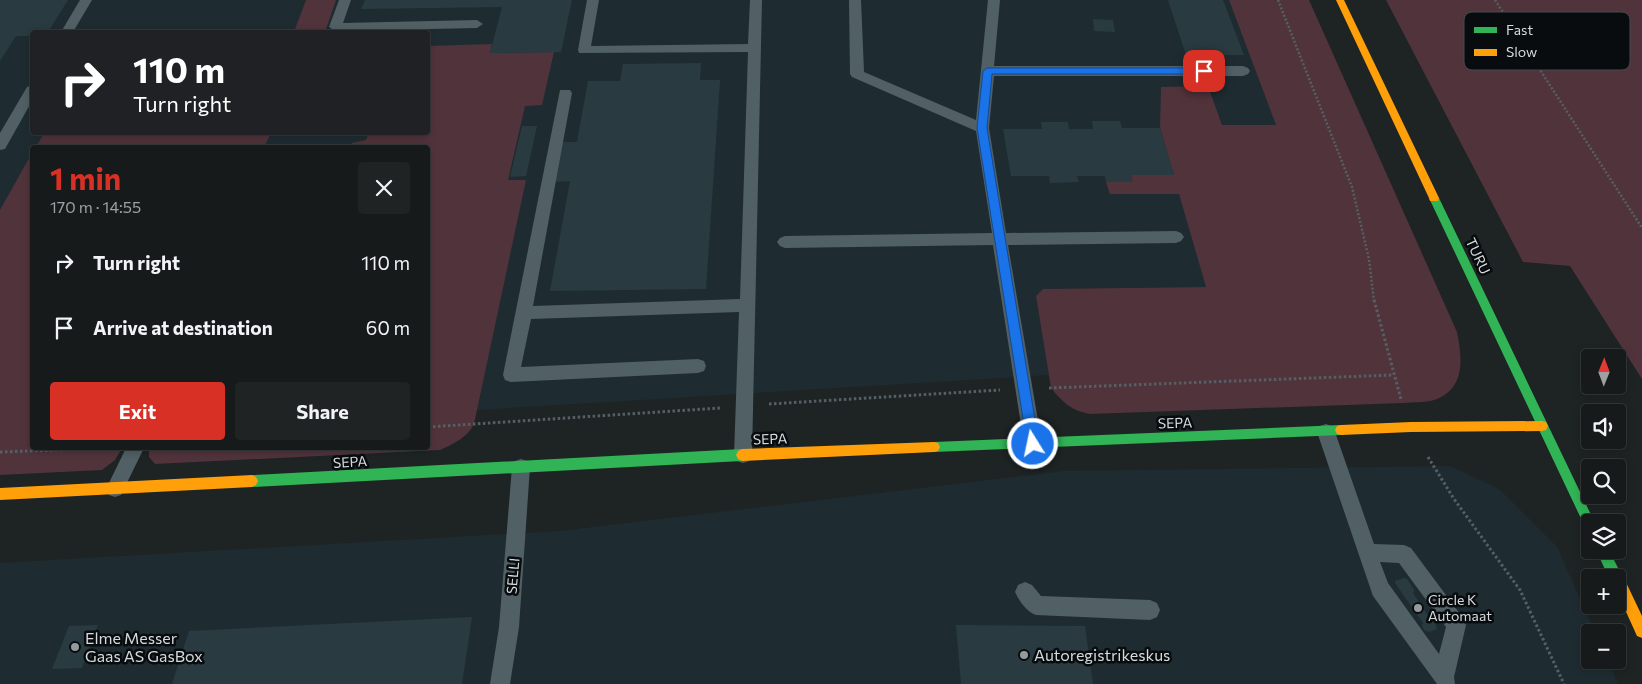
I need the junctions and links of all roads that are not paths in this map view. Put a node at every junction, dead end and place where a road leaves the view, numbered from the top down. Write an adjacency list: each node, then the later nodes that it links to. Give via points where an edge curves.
1 (86, 0): 9 (lane)
2 (345, 0): 8 (lane, via 336,27)
3 (593, 0): 10 (lane, via 584,50)
4 (756, 0): 10 (lane)
5 (855, 0): 15 (lane, via 857,74)
6 (994, 0): 11 (lane)
7 (1340, 0): 23 (street, TURU)
8 (476, 24)
9 (68, 30)
10 (754, 48): 20 (lane)
11 (987, 71): 12 (lane); 15 (lane)
12 (1243, 71)
13 (30, 93): 16 (lane)
14 (565, 93): 21 (lane)
15 (982, 128): 18 (lane)
16 (0, 145)
17 (1176, 237): 18 (lane)
18 (1000, 239): 19 (lane); 25 (lane)
19 (785, 242)
20 (748, 305): 21 (lane); 27 (lane)
21 (524, 313): 22 (lane, via 511,375)
22 (698, 366)
23 (1542, 426): 24 (street, SEPA, via 1411,427); 31 (street, TURU)
24 (1326, 432): 25 (street, SEPA); 32 (lane)
25 (1033, 444): 27 (street, SEPA)
26 (134, 450): 29 (lane)
27 (743, 455): 28 (street, SEPA)
28 (522, 467): 29 (street, SEPA); 38 (lane, SELLI, via 509,627)
29 (115, 489): 30 (street, SEPA)
30 (0, 494)
31 (1585, 514)
32 (1368, 553): 37 (lane, via 1380,589); 37 (lane, via 1404,554 1456,625)
33 (1025, 592): 35 (lane, via 1036,605)
34 (1626, 598): 36 (street)
35 (1150, 610)
36 (1642, 631)
37 (1446, 680)
38 (500, 684)

